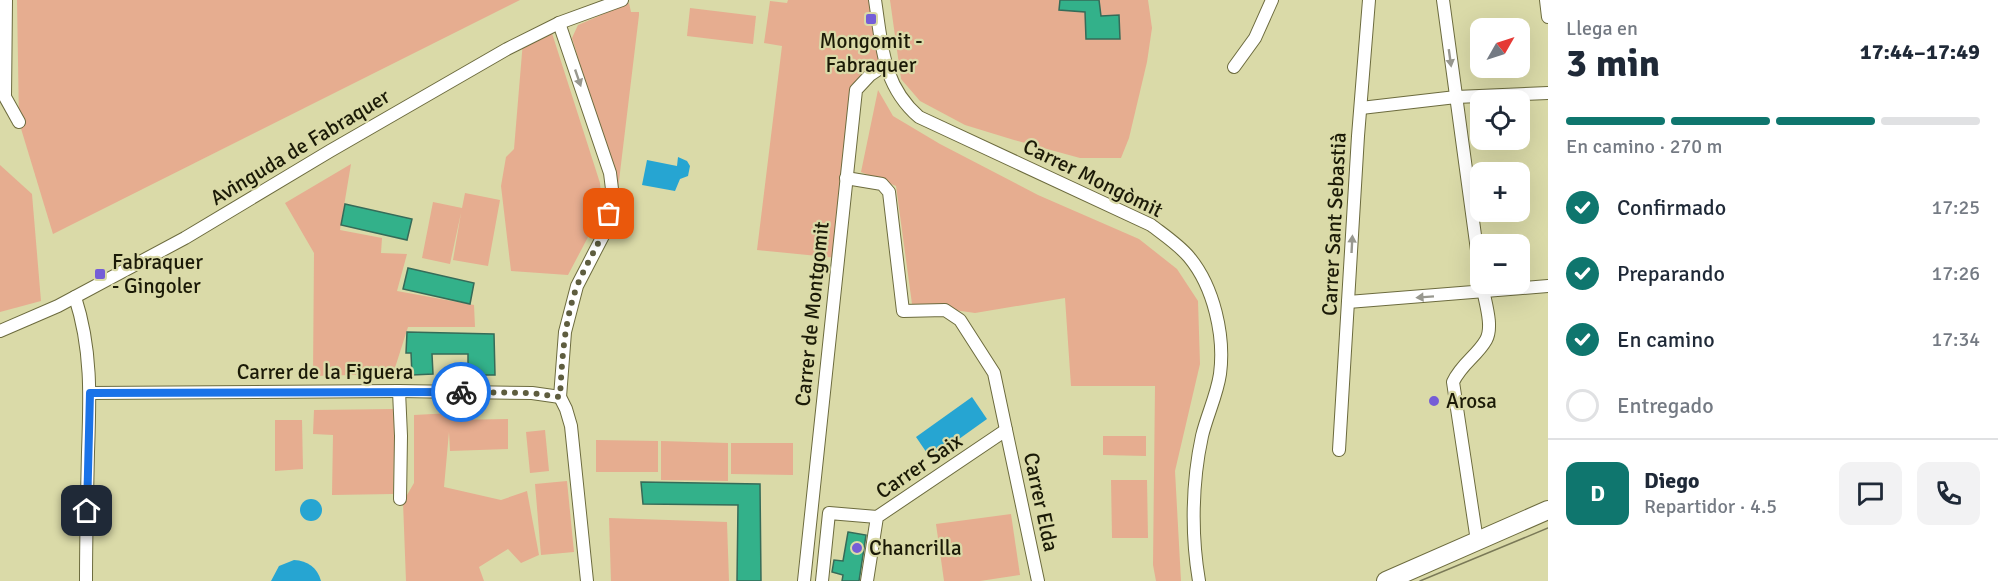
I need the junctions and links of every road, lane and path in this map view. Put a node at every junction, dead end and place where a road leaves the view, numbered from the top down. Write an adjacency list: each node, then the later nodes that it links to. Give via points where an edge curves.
1 (6, 0): 15 (street, via 5,97)
2 (622, 0): 9 (street, Avinguda de Fabraquer)
3 (875, 0): 10 (street, Carrer Mongòmit)
4 (1272, 0): 11 (street, via 1255,38)
5 (1369, 0): 14 (street, Carrer Sant Sebastià)
6 (1443, 0): 13 (street, one-way to 13)
7 (1546, 0): 8 (street)
8 (1548, 17)
9 (559, 22): 22 (street, Avinguda de Fabraquer, via 185,238); 27 (street, one-way to 27, via 610,172 613,197 606,230 578,286 567,323)
10 (885, 64): 16 (street, Carrer de Montgomit, via 856,90); 40 (street, Carrer Mongòmit, via 896,92 919,117 1151,225 1190,258 1215,306 1220,341 1220,374 1202,437 1194,494)
11 (1234, 67)
12 (1548, 93): 13 (street)
13 (1456, 97): 14 (street); 17 (street)
14 (1360, 108): 23 (street, Carrer Sant Sebastià, one-way to 14)
15 (19, 122)
16 (846, 178): 28 (street, Carrer Elda, via 882,184 889,192 903,311 945,310 960,320 994,373); 36 (street, Carrer de Montgomit)
17 (1475, 234)
18 (1548, 286): 19 (street)
19 (1530, 287)
20 (1470, 289): 23 (street, one-way to 23)
21 (1484, 294): 33 (street, via 1489,326 1486,340 1459,369 1453,382)
22 (75, 297): 24 (street, Avinguda de Fabraquer); 26 (street, via 88,349)
23 (1348, 302): 29 (street, Carrer Sant Sebastià)
24 (0, 331)
25 (399, 391): 26 (street, Carrer de la Figuera); 27 (street, Carrer de la Figuera); 30 (street)
26 (90, 393): 34 (street)
27 (560, 397): 35 (street, via 571,426)
28 (1006, 430): 32 (street, Carrer Saix); 39 (street, Carrer Elda)
29 (1339, 450)
30 (400, 499)
31 (1548, 510): 33 (street)
32 (877, 517): 37 (street, via 829,513); 38 (street, Carrer Saix)
33 (1477, 541): 41 (street)
34 (86, 581)
35 (587, 581)
36 (804, 581)
37 (822, 581)
38 (867, 581)
39 (1038, 581)
40 (1199, 581)
41 (1386, 581)

